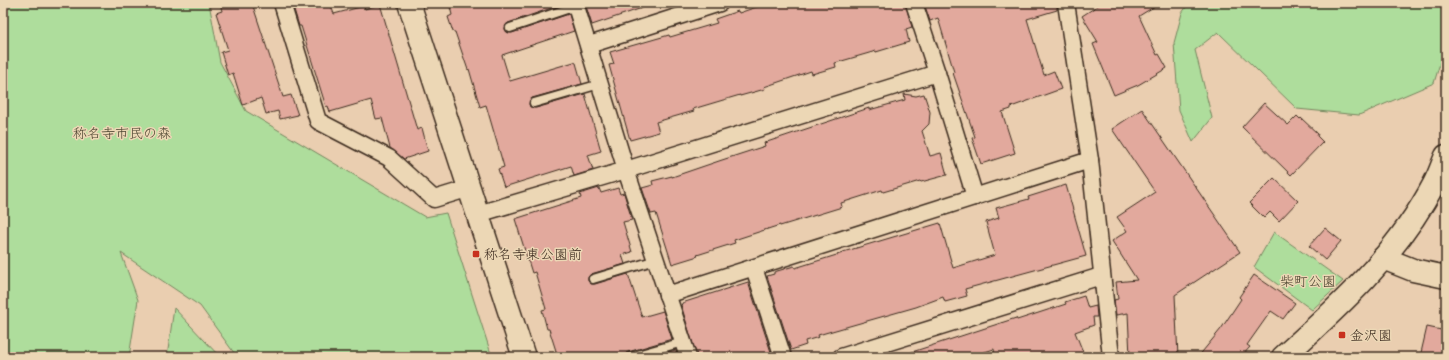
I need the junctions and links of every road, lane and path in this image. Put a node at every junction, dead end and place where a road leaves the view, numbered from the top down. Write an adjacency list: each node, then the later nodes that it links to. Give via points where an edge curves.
1 (282, 3): 16 (street, via 318,121 389,158 434,199)
2 (409, 3): 16 (street)
3 (720, 3): 7 (street)
4 (914, 3): 10 (street)
5 (1066, 3): 14 (street)
6 (575, 5): 8 (lane); 9 (street)
7 (675, 10): 9 (street)
8 (510, 28)
9 (589, 45): 11 (street)
10 (937, 73): 15 (street); 17 (street)
11 (600, 84): 12 (lane); 15 (street)
12 (534, 103)
13 (1446, 156): 19 (street, via 1424,201)
14 (1090, 160): 17 (street); 22 (street)
15 (626, 170): 18 (street); 20 (street)
16 (470, 188): 18 (street)
17 (976, 197): 21 (street)
18 (478, 214): 27 (street)
19 (1383, 258): 23 (street, via 1413,270); 33 (street, via 1347,298)
20 (656, 260): 24 (lane); 25 (street)
21 (754, 268): 25 (street); 30 (street)
22 (1101, 276): 31 (street); 32 (street)
23 (1446, 277)
24 (593, 279)
25 (667, 295): 26 (street)
26 (682, 342): 28 (lane); 29 (street)
27 (524, 357)
28 (630, 357)
29 (688, 357)
30 (783, 357)
31 (841, 357)
32 (1111, 357)
33 (1283, 357)

